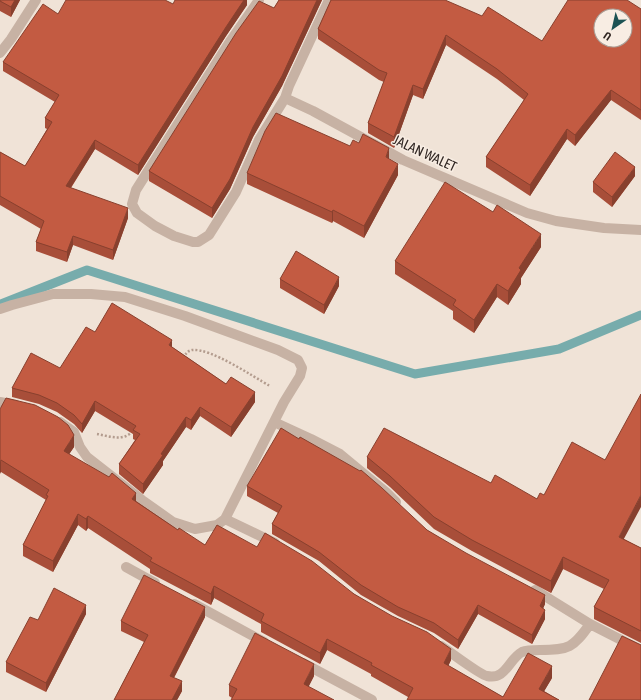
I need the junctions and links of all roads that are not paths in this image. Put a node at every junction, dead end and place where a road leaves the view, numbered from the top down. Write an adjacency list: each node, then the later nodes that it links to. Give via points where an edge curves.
1 (36, 0): 4 (street, via 12,39)
2 (259, 0): 5 (street, via 136,190 132,204 137,213 174,236 193,242 198,242 209,235 236,192 259,140)
3 (328, 0): 5 (street)
4 (0, 53)
5 (285, 98): 6 (street, JALAN WALET, via 403,160 527,213 556,221)
6 (641, 230)
7 (0, 309): 11 (street, via 53,294 125,297 185,316 292,356 298,360 302,368 300,376)
8 (0, 402): 9 (street)
9 (23, 406)
10 (52, 417): 13 (street, via 74,432 87,457 173,522 195,529 217,525)
11 (274, 422): 12 (street, via 340,454); 13 (street)
12 (405, 511)
13 (225, 519): 14 (street)
14 (283, 547)
15 (126, 567): 17 (street)
16 (525, 585): 19 (street)
17 (161, 586)
18 (182, 598): 21 (street)
19 (590, 624): 20 (street, via 578,641 566,648 524,651 514,657 499,676 486,676); 22 (street)
20 (436, 642)
21 (273, 647)
22 (641, 650)
23 (294, 658): 24 (street)
24 (372, 700)

